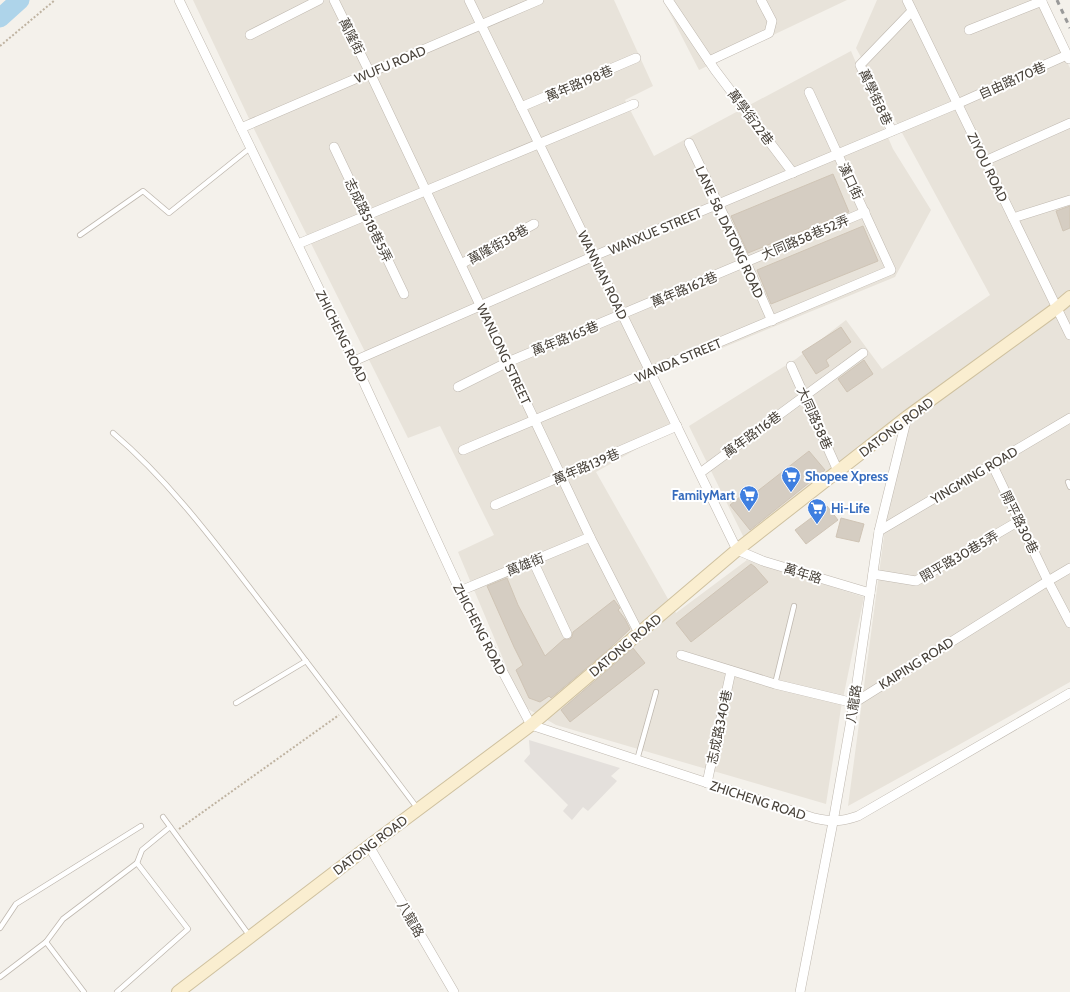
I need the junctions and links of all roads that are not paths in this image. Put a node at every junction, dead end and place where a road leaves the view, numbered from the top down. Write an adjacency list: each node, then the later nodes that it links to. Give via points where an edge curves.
1 (179, 0): 23 (street, ZHICHENG ROAD)
2 (319, 0): 13 (street)
3 (334, 0): 17 (street, 萬隆街)
4 (469, 0): 11 (street, WANNIAN ROAD)
5 (540, 0): 11 (street, WUFU ROAD)
6 (668, 0): 16 (street, 萬學街22巷)
7 (761, 0): 16 (street, via 772,21 769,33)
8 (907, 0): 10 (street, ZIYOU ROAD)
9 (1042, 0): 12 (street); 15 (street)
10 (912, 11): 20 (street, ZIYOU ROAD); 24 (street, 萬學街8巷, via 860,64)
11 (481, 25): 17 (street, WUFU ROAD); 21 (street, WANNIAN ROAD)
12 (969, 30)
13 (250, 35)
14 (636, 58): 21 (street, 萬年路198巷)
15 (1069, 58): 20 (street, 自由路170巷)
16 (709, 61): 31 (street, 萬學街22巷)
17 (370, 73): 23 (street, WUFU ROAD); 32 (street, WANLONG STREET)
18 (809, 92): 29 (street, 漢口街)
19 (634, 104): 25 (street)
20 (957, 104): 24 (street, WANXUE STREET); 30 (street, ZIYOU ROAD)
21 (521, 107): 25 (street, WANNIAN ROAD)
22 (1070, 123): 30 (street)
23 (241, 128): 28 (street, ZHICHENG ROAD)
24 (892, 132): 29 (street, WANXUE STREET)
25 (539, 143): 32 (street); 41 (street, WANNIAN ROAD)
26 (688, 143): 34 (street, LANE 58, DATONG ROAD)
27 (334, 147): 36 (street, 志成路518巷5弄)
28 (250, 148): 39 (lane, via 169,212 143,191); 40 (street, ZHICHENG ROAD)
29 (838, 154): 31 (street, WANXUE STREET); 35 (street, 漢口街)
30 (985, 162): 37 (street, ZIYOU ROAD)
31 (793, 173): 34 (street, WANXUE STREET)
32 (426, 190): 36 (street); 43 (street, WANLONG STREET)
33 (1070, 200): 37 (street)
34 (718, 204): 41 (street, WANXUE STREET); 42 (street, LANE 58, DATONG ROAD)
35 (865, 212): 42 (street, 大同路58巷52弄); 44 (street, 漢口街)
36 (367, 215): 40 (street); 45 (street, 志成路518巷5弄)
37 (1013, 218): 48 (street, ZIYOU ROAD)
38 (534, 224): 43 (street, 萬隆街38巷)
39 (80, 235)
40 (298, 244): 53 (street, ZHICHENG ROAD)
41 (594, 256): 47 (street, WANXUE STREET); 49 (street, WANNIAN ROAD)
42 (746, 262): 49 (street, 萬年路162巷); 50 (street, LANE 58, DATONG ROAD)
43 (461, 264): 47 (street, WANLONG STREET)
44 (891, 270): 50 (street, WANDA STREET)
45 (404, 294)
46 (1070, 297): 48 (main road, DATONG ROAD)
47 (481, 306): 53 (street, WANXUE STREET); 54 (street, WANLONG STREET)
48 (1057, 308): 51 (street, ZIYOU ROAD); 59 (main road, DATONG ROAD)
49 (623, 315): 54 (street, 萬年路165巷); 56 (street, WANNIAN ROAD)
50 (772, 321): 56 (street, WANDA STREET)
51 (1070, 335)
52 (863, 353): 58 (street, 萬年路116巷)
53 (354, 361): 78 (street, ZHICHENG ROAD)
54 (508, 362): 57 (street, 萬年路165巷); 61 (street, WANLONG STREET)
55 (791, 366): 58 (street, 大同路58巷)
56 (651, 372): 61 (street, WANDA STREET); 62 (street, WANNIAN ROAD)
57 (458, 387)
58 (805, 396): 66 (street, 大同路58巷); 67 (street, 萬年路116巷)
59 (907, 417): 66 (main road, DATONG ROAD); 71 (street, 八龍路)
60 (1070, 418): 65 (street, YINGMING ROAD)
61 (535, 419): 64 (street, WANDA STREET); 68 (street, WANLONG STREET)
62 (677, 426): 67 (street, WANNIAN ROAD); 68 (street, 萬年路139巷)
63 (113, 433): 85 (lane, via 131,448 192,514)
64 (463, 450)
65 (992, 464): 70 (street, 開平路30巷); 71 (street, YINGMING ROAD)
66 (838, 471): 73 (main road, DATONG ROAD)
67 (700, 473): 73 (street, WANNIAN ROAD)
68 (561, 476): 69 (street, 萬年路139巷); 72 (street, WANLONG STREET)
69 (496, 505)
70 (1019, 521): 76 (street, 開平路30巷5弄, via 916,581); 77 (street, 開平路30巷)
71 (879, 531): 76 (street, 八龍路)
72 (590, 537): 74 (street, 萬雄街); 82 (street, WANLONG STREET)
73 (737, 550): 79 (street, 萬年路, via 763,561); 82 (main road, DATONG ROAD)
74 (533, 561): 78 (street, 萬雄街); 83 (street)
75 (1070, 568): 77 (street, KAIPING ROAD)
76 (873, 574): 79 (street, 八龍路)
77 (1048, 581): 81 (street, 開平路30巷); 90 (street, KAIPING ROAD)
78 (460, 591): 92 (street, ZHICHENG ROAD)
79 (870, 593): 90 (street, 八龍路)
80 (794, 606): 87 (lane)
81 (1070, 622)
82 (639, 633): 92 (main road, DATONG ROAD)
83 (567, 634)
84 (681, 655): 86 (street)
85 (306, 661): 91 (lane); 95 (lane)
86 (731, 672): 87 (street); 94 (street, 志成路340巷)
87 (775, 684): 90 (street)
88 (656, 692): 93 (lane)
89 (1070, 693): 97 (street, ZHICHENG ROAD, via 858,816)
90 (854, 702): 97 (street, 八龍路)
91 (236, 703)
92 (530, 725): 93 (street, ZHICHENG ROAD); 95 (main road, DATONG ROAD)
93 (637, 760): 94 (street, ZHICHENG ROAD)
94 (707, 783): 97 (street, ZHICHENG ROAD)
95 (418, 809): 100 (main road, DATONG ROAD)
96 (164, 817): 99 (lane)
97 (832, 822): 110 (street, 八龍路)
98 (141, 826): 102 (lane, via 16,904)
99 (170, 827): 101 (lane, via 142,850); 103 (lane)
100 (369, 846): 103 (main road, DATONG ROAD); 109 (street, 八龍路)
101 (138, 863): 104 (lane, via 63,919); 107 (lane, via 188,929)
102 (0, 928)
103 (250, 937): 108 (main road, DATONG ROAD)
104 (46, 942): 105 (lane); 106 (lane)
105 (0, 977)
106 (84, 992)
107 (117, 992)
108 (178, 992)
109 (454, 992)
110 (800, 992)

